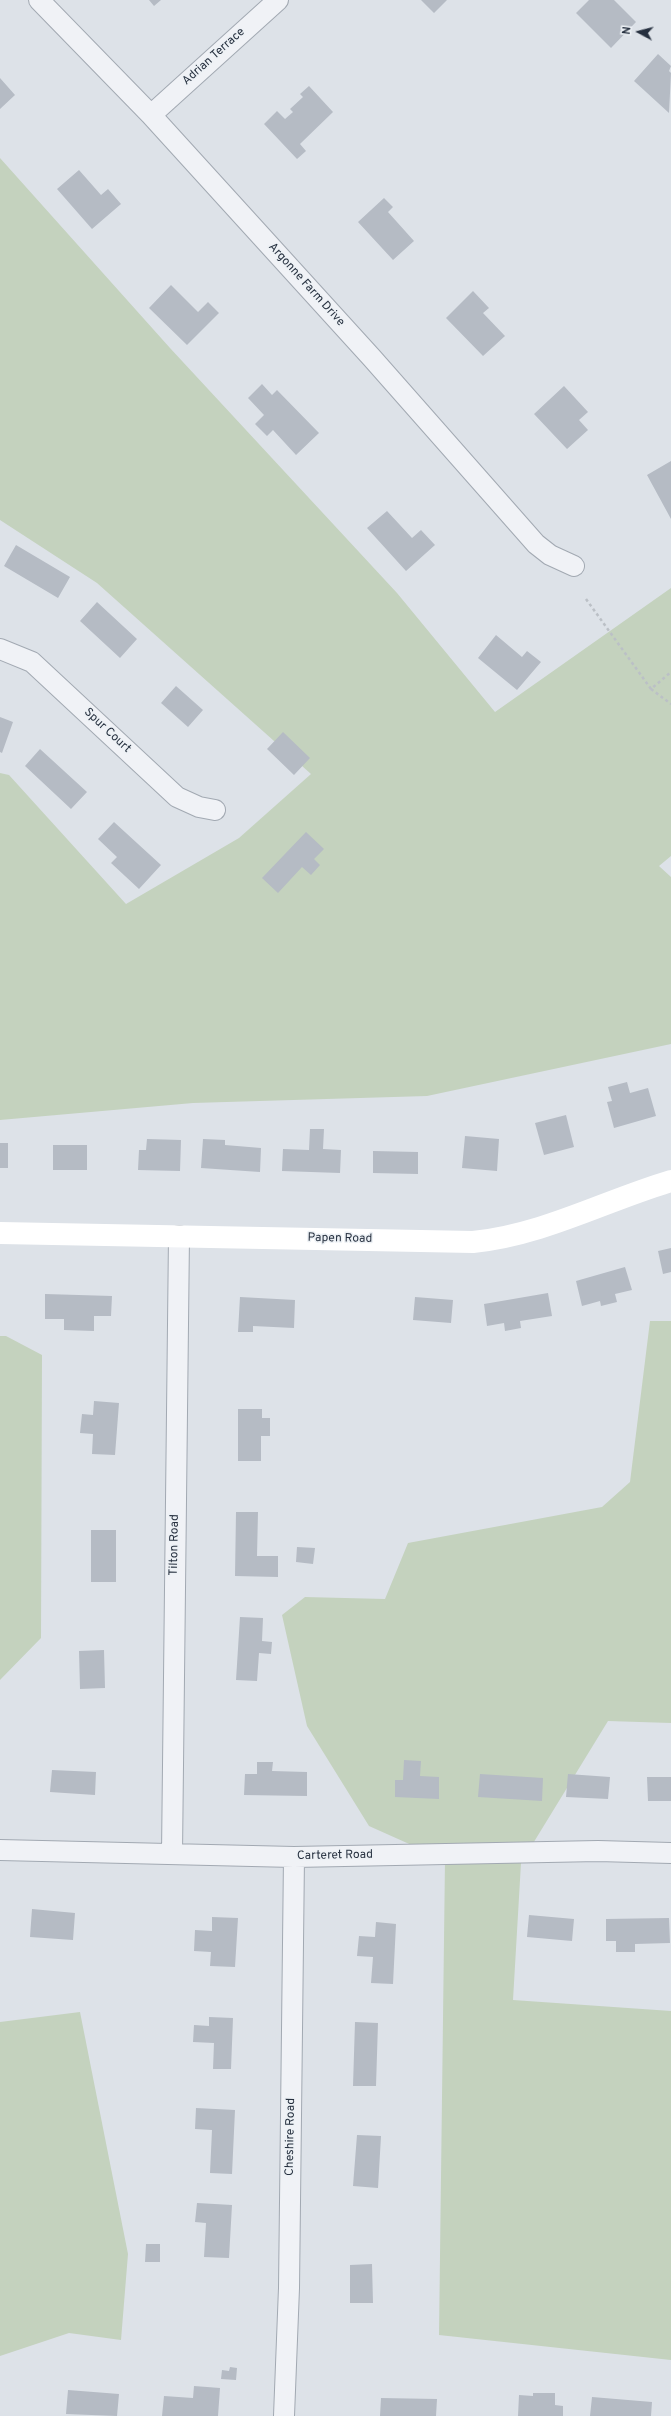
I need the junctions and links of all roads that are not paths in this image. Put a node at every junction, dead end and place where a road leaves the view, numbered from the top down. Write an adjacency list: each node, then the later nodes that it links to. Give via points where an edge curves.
1 (39, 0): 3 (street, Argonne Farm Drive)
2 (278, 0): 3 (street, Adrian Terrace)
3 (151, 115): 4 (street, Argonne Farm Drive, via 536,544 550,556)
4 (574, 566)
5 (0, 649): 6 (street, Spur Court, via 32,662 177,796 198,807)
6 (215, 810)
7 (671, 1181): 9 (street, Papen Road, via 562,1221 500,1239 473,1242)
8 (0, 1233): 9 (street, Papen Road)
9 (179, 1236): 11 (street, Tilton Road)
10 (0, 1850): 11 (street, Carteret Road)
11 (172, 1853): 13 (street, Carteret Road)
12 (671, 1853): 13 (street, Carteret Road)
13 (294, 1857): 14 (street, Cheshire Road, via 289,2288)
14 (284, 2416)

